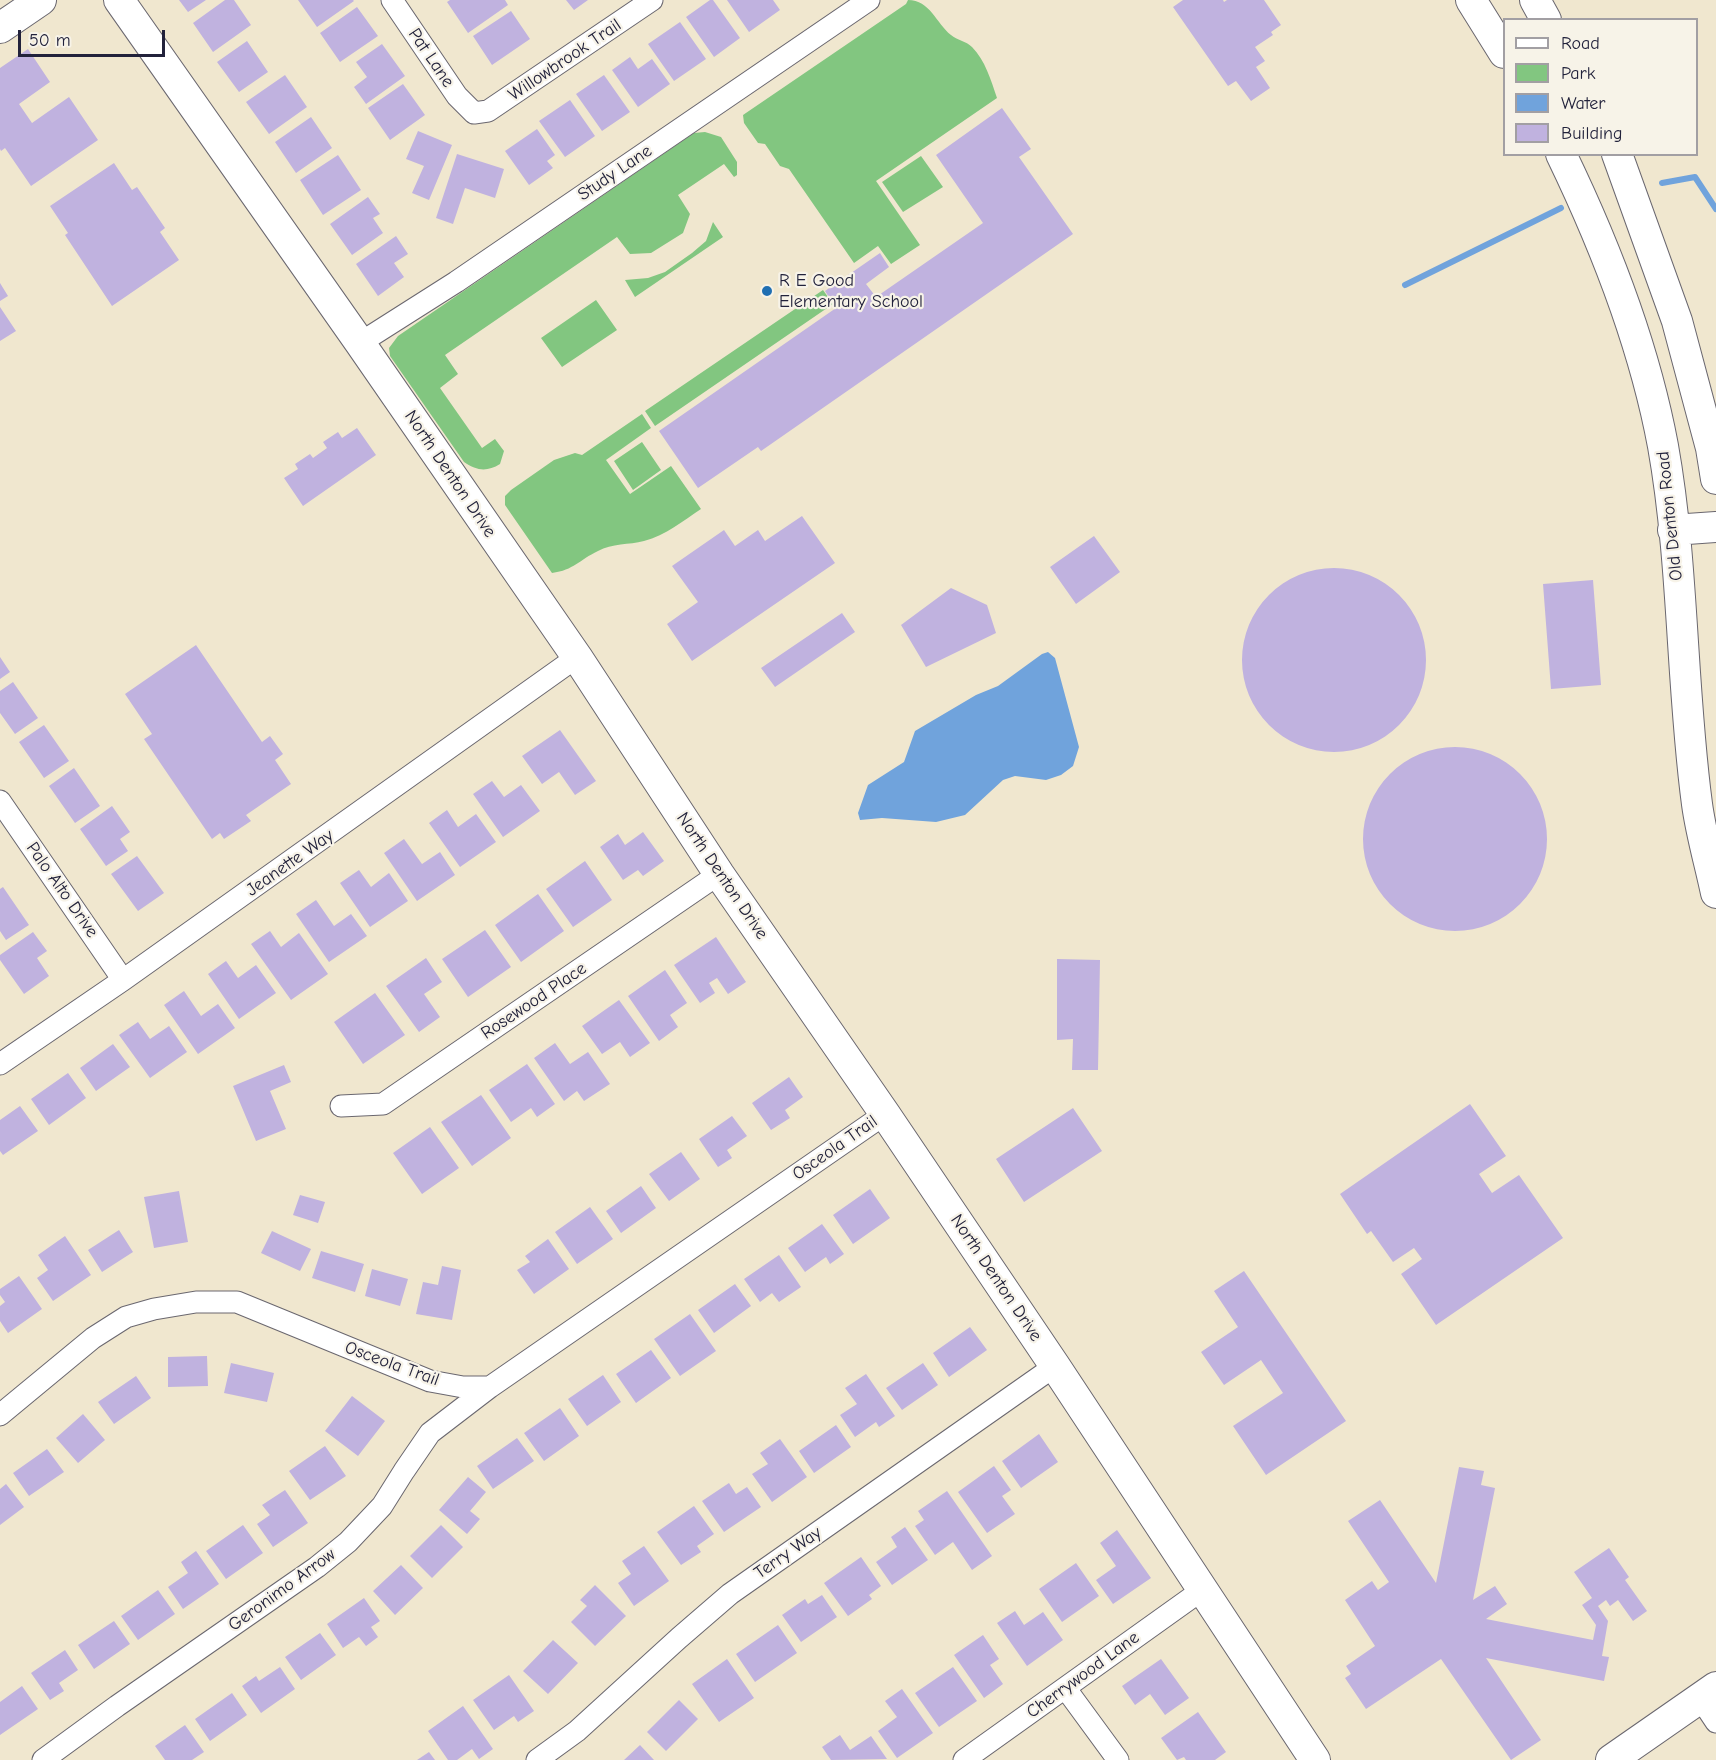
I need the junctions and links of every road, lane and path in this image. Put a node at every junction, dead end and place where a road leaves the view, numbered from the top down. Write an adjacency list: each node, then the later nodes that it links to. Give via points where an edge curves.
1 (41, 0): 9 (street)
2 (119, 0): 14 (street, North Denton Drive)
3 (392, 0): 11 (street, Pat Lane, via 457,96)
4 (652, 0): 11 (street, Willowbrook Trail, via 488,111)
5 (869, 0): 14 (street, Study Lane, via 456,282)
6 (1471, 0): 10 (street)
7 (1535, 0): 8 (street)
8 (1545, 18)
9 (0, 28)
10 (1503, 51)
11 (474, 113)
12 (1562, 156): 17 (street, Old Denton Road, via 1591,219 1643,359 1663,446)
13 (1618, 156): 15 (street, via 1677,321)
14 (360, 343): 18 (street, North Denton Drive)
15 (1716, 479)
16 (1716, 527): 17 (street)
17 (1673, 530): 21 (street, Old Denton Road, via 1697,806)
18 (577, 657): 20 (street, North Denton Drive); 22 (street, Jeanette Way)
19 (0, 801): 22 (street, Palo Alto Drive)
20 (719, 874): 24 (street, Rosewood Place, via 383,1104); 25 (street, North Denton Drive)
21 (1716, 893)
22 (123, 980): 23 (street, Jeanette Way)
23 (0, 1064)
24 (341, 1106)
25 (885, 1114): 26 (street, North Denton Drive); 27 (street, Osceola Trail)
26 (1055, 1366): 29 (street, North Denton Drive); 33 (street, Terry Way, via 730,1594 577,1731)
27 (490, 1387): 28 (street, Osceola Trail, via 430,1381 237,1302 196,1302 126,1317 93,1338); 32 (street, Geronimo Arrow, via 430,1433 382,1506 348,1542)
28 (0, 1415)
29 (1202, 1590): 30 (street, Cherrywood Lane); 36 (street, North Denton Drive)
30 (1066, 1689): 34 (street, Cherrywood Lane); 35 (street)
31 (1711, 1702): 37 (street)
32 (43, 1760)
33 (537, 1760)
34 (964, 1760)
35 (1118, 1760)
36 (1315, 1760)
37 (1611, 1760)

